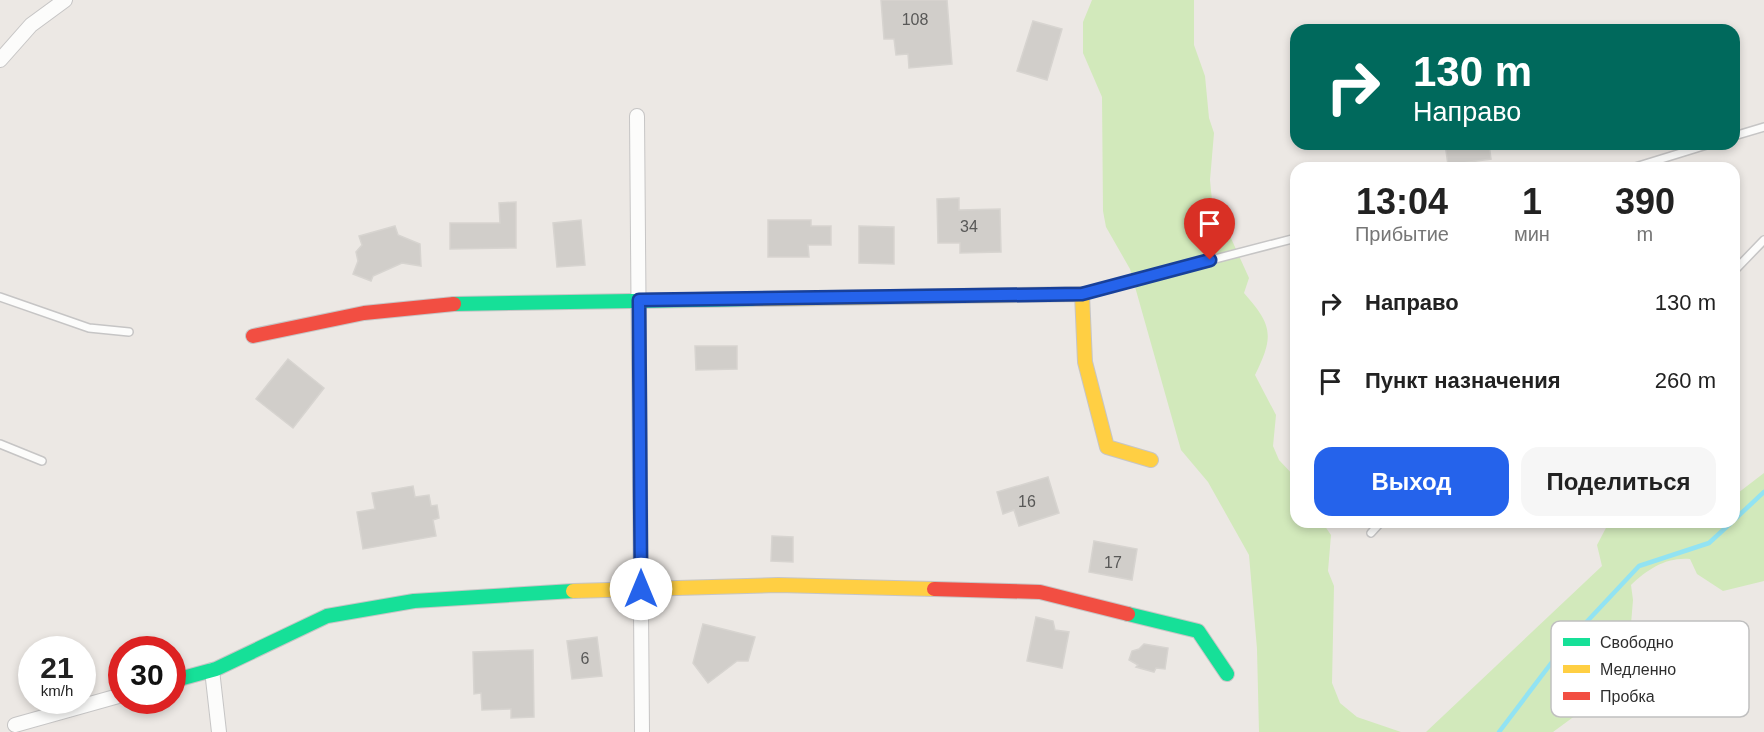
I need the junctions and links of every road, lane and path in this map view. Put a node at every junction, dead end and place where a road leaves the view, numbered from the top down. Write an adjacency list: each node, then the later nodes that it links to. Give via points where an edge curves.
1 (65, 0): 2 (street, via 31,25)
2 (0, 60)
3 (637, 116): 13 (street)
4 (1764, 127): 5 (lane)
5 (1740, 134)
6 (1690, 150): 7 (lane)
7 (1652, 162)
8 (1290, 240): 11 (lane)
9 (1764, 240): 10 (lane)
10 (1740, 265)
11 (1082, 294): 13 (street); 18 (street, via 1085,362 1107,447)
12 (0, 297): 14 (lane, via 89,328)
13 (639, 300): 15 (street, via 446,306 364,314); 21 (street)
14 (129, 333)
15 (253, 336)
16 (0, 444): 17 (lane)
17 (42, 460)
18 (1151, 460)
19 (1375, 528): 20 (lane)
20 (1371, 532)
21 (641, 589): 22 (street, via 467,596 327,616); 23 (street, via 778,585 1040,592 1198,631); 28 (street)
22 (212, 670): 24 (street); 27 (street)
23 (1227, 674)
24 (186, 677)
25 (108, 699): 26 (street)
26 (15, 724)
27 (219, 732)
28 (642, 732)

